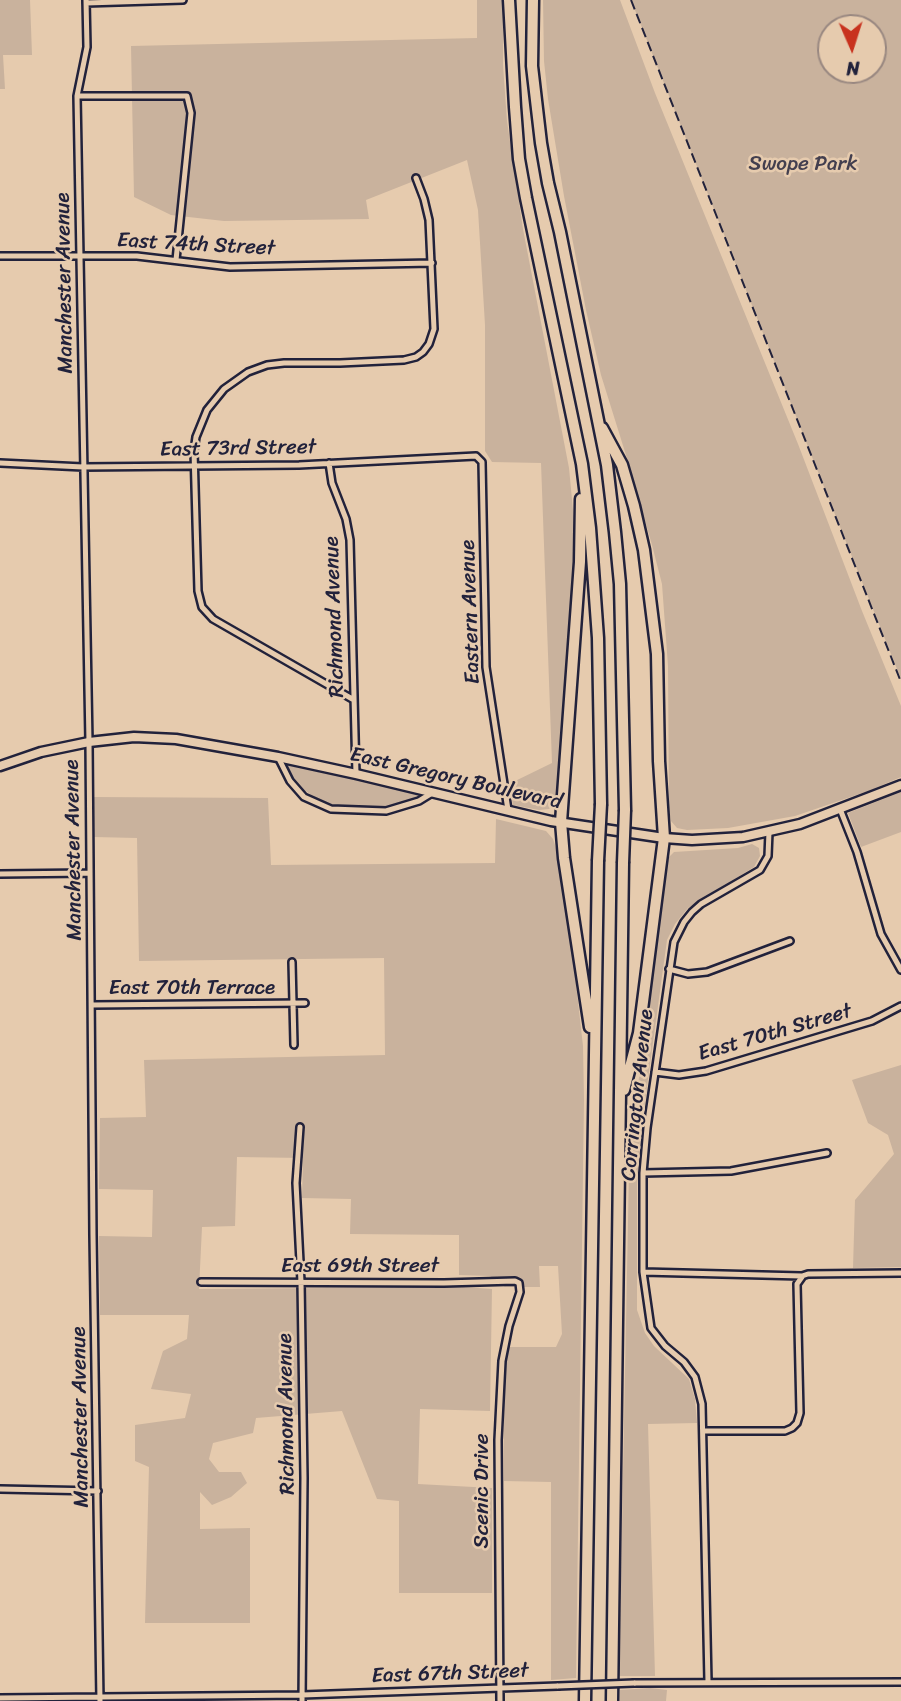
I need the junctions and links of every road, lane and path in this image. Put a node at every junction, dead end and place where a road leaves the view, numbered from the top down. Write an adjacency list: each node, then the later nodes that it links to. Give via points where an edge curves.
1 (183, 0): 4 (street)
2 (509, 0): 15 (highway, via 519,159)
3 (533, 0): 11 (highway, via 533,66 541,143)
4 (86, 2): 5 (street, Manchester Avenue, via 87,47)
5 (77, 96): 8 (street, Manchester Avenue); 9 (street, via 187,96 191,113)
6 (416, 178): 10 (street, via 429,220)
7 (0, 256): 8 (street, East 74th Street)
8 (80, 256): 9 (street, East 74th Street); 17 (street, Manchester Avenue)
9 (176, 260): 10 (street, East 74th Street, via 230,267)
10 (432, 263): 16 (street, via 434,330 423,352 404,360 284,363 248,372 224,389 207,410 196,437)
11 (597, 419): 29 (highway, via 622,465 644,550 657,654); 43 (highway, bridge, via 607,465 620,584 625,810)
12 (475, 457): 14 (street, East 73rd Street); 26 (street, Eastern Avenue, via 482,462 485,667)
13 (0, 463): 17 (street, East 73rd Street)
14 (329, 463): 16 (street, East 73rd Street); 18 (street, Richmond Avenue, via 350,540)
15 (582, 464): 27 (highway, via 580,562); 41 (highway, bridge, via 596,601 601,804)
16 (194, 465): 17 (street, East 73rd Street); 18 (street, via 202,607 213,619)
17 (83, 467): 19 (street, Manchester Avenue)
18 (354, 700): 22 (street, Richmond Avenue)
19 (89, 742): 20 (main road, East Gregory Boulevard, via 176,739); 21 (main road, East Gregory Boulevard); 30 (street, Manchester Avenue)
20 (278, 757): 22 (main road, East Gregory Boulevard); 24 (street, via 303,797 331,809 386,811)
21 (0, 766)
22 (356, 774): 24 (main road, East Gregory Boulevard)
23 (901, 785): 25 (main road, East Gregory Boulevard)
24 (432, 793): 26 (main road, East Gregory Boulevard)
25 (840, 809): 28 (main road, East Gregory Boulevard); 35 (street, via 881,934)
26 (508, 810): 27 (main road, East Gregory Boulevard)
27 (561, 822): 29 (main road, East Gregory Boulevard); 41 (highway)
28 (769, 832): 29 (main road, East Gregory Boulevard, via 711,839); 34 (street, Corrington Avenue, via 768,856 760,870 701,904 684,922)
29 (664, 838): 43 (highway, via 639,1033)
30 (90, 873): 31 (street); 38 (street, Manchester Avenue)
31 (0, 874)
32 (790, 941): 34 (street, via 707,972)
33 (292, 962): 36 (street)
34 (669, 969): 42 (street, Corrington Avenue)
35 (901, 970)
36 (293, 1003): 37 (street, East 70th Terrace); 38 (street, East 70th Terrace); 40 (street)
37 (305, 1003)
38 (92, 1005): 55 (street, Manchester Avenue)
39 (901, 1006): 42 (street, East 70th Street, via 872,1021 706,1072)
40 (294, 1045)
41 (594, 1052): 63 (highway)
42 (655, 1072): 46 (street, Corrington Avenue)
43 (620, 1104): 64 (highway)
44 (300, 1128): 51 (street, Richmond Avenue, via 296,1183)
45 (827, 1153): 46 (street, via 731,1171)
46 (643, 1172): 47 (street, Corrington Avenue)
47 (643, 1272): 49 (street); 53 (street, Corrington Avenue, via 651,1328 695,1377)
48 (901, 1272): 49 (street)
49 (802, 1276): 53 (street, via 797,1284 797,1423 785,1431)
50 (201, 1282): 51 (street, East 69th Street)
51 (301, 1282): 52 (street, East 69th Street); 60 (street, Richmond Avenue)
52 (519, 1283): 58 (street, Scenic Drive, via 502,1361 498,1440)
53 (703, 1431): 56 (street, Corrington Avenue)
54 (0, 1489): 55 (street)
55 (98, 1491): 61 (street, Manchester Avenue)
56 (708, 1682): 57 (street, East 67th Street); 58 (street, East 67th Street, bridge)
57 (901, 1682)
58 (499, 1688): 60 (street, East 67th Street); 62 (street, Scenic Drive)
59 (0, 1698): 61 (street, East 67th Street)
60 (302, 1698): 61 (street, East 67th Street)
61 (100, 1699)
62 (500, 1701)
63 (585, 1701)
64 (612, 1701)

